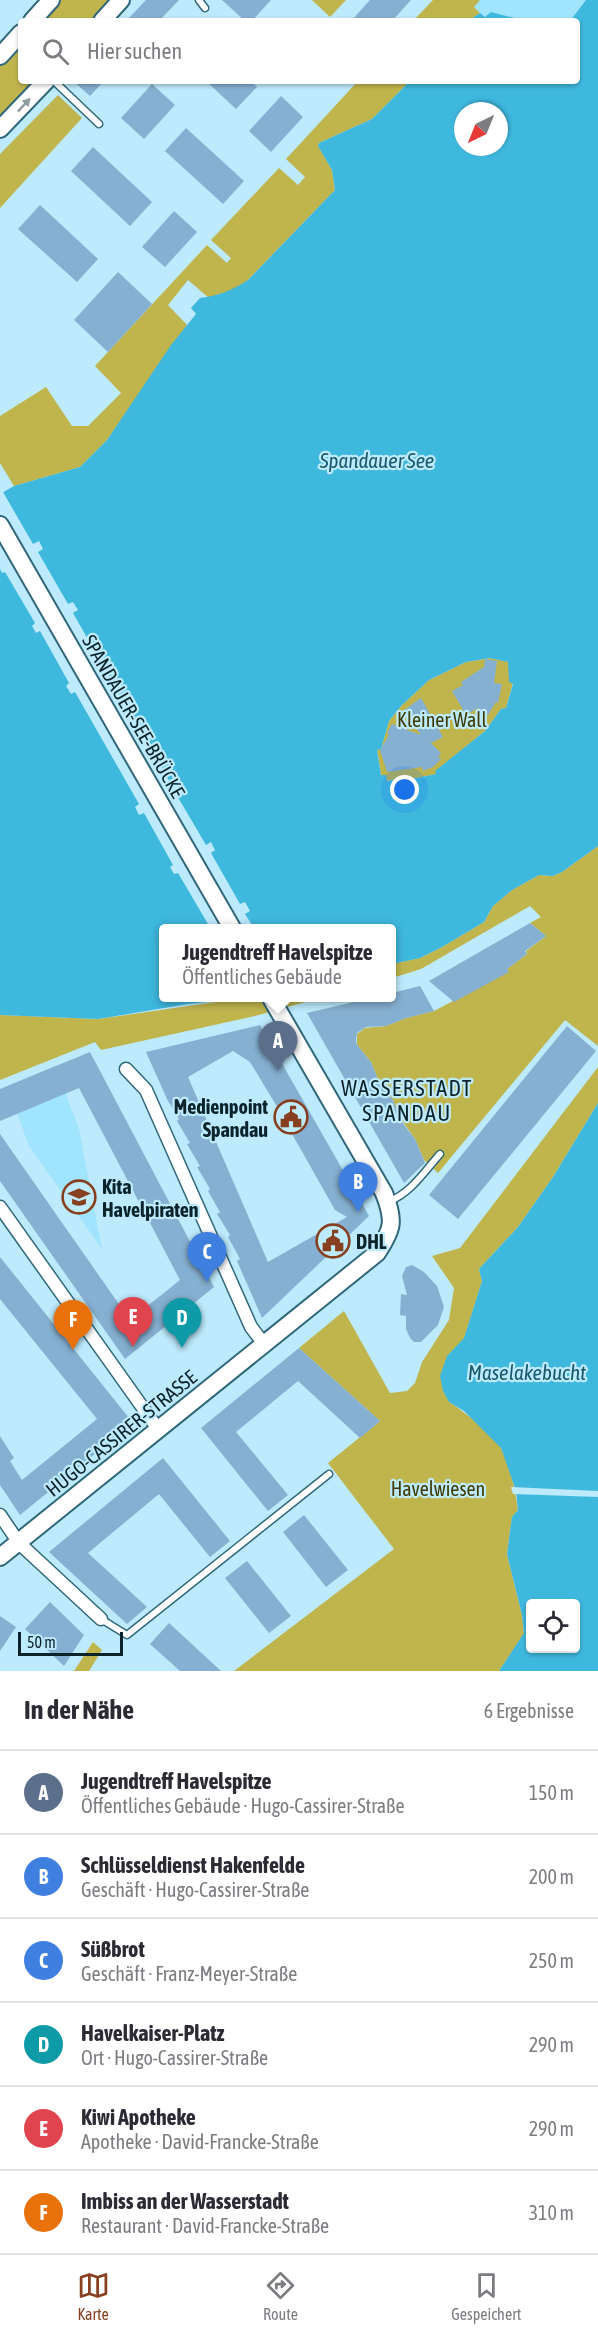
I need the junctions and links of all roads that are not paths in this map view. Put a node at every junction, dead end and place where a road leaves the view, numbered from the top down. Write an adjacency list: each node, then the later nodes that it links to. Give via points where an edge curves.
1 (51, 0): 5 (street)
2 (122, 0): 6 (street)
3 (199, 0): 4 (lane)
4 (205, 8)
5 (35, 18)
6 (105, 18)
7 (18, 36): 8 (street)
8 (0, 56)
9 (43, 84): 12 (street, one-way to 9)
10 (57, 84): 11 (lane)
11 (99, 124)
12 (0, 129)
13 (0, 525): 14 (street, SPANDAUER-SEE-BRÜCKE)
14 (230, 924)
15 (273, 1002): 18 (street, HUGO-CASSIRER-STRASSE)
16 (126, 1069): 20 (street, via 146,1090 252,1330)
17 (440, 1154): 18 (lane, via 412,1187)
18 (387, 1202): 20 (street, HUGO-CASSIRER-STRASSE, via 391,1231 377,1253)
19 (0, 1207): 21 (street)
20 (264, 1344): 21 (street, HUGO-CASSIRER-STRASSE)
21 (158, 1429): 24 (street, HUGO-CASSIRER-STRASSE)
22 (329, 1474): 26 (lane, via 127,1635)
23 (0, 1515): 24 (street)
24 (20, 1543): 25 (street, HUGO-CASSIRER-STRASSE); 26 (street)
25 (0, 1557)
26 (101, 1619)

